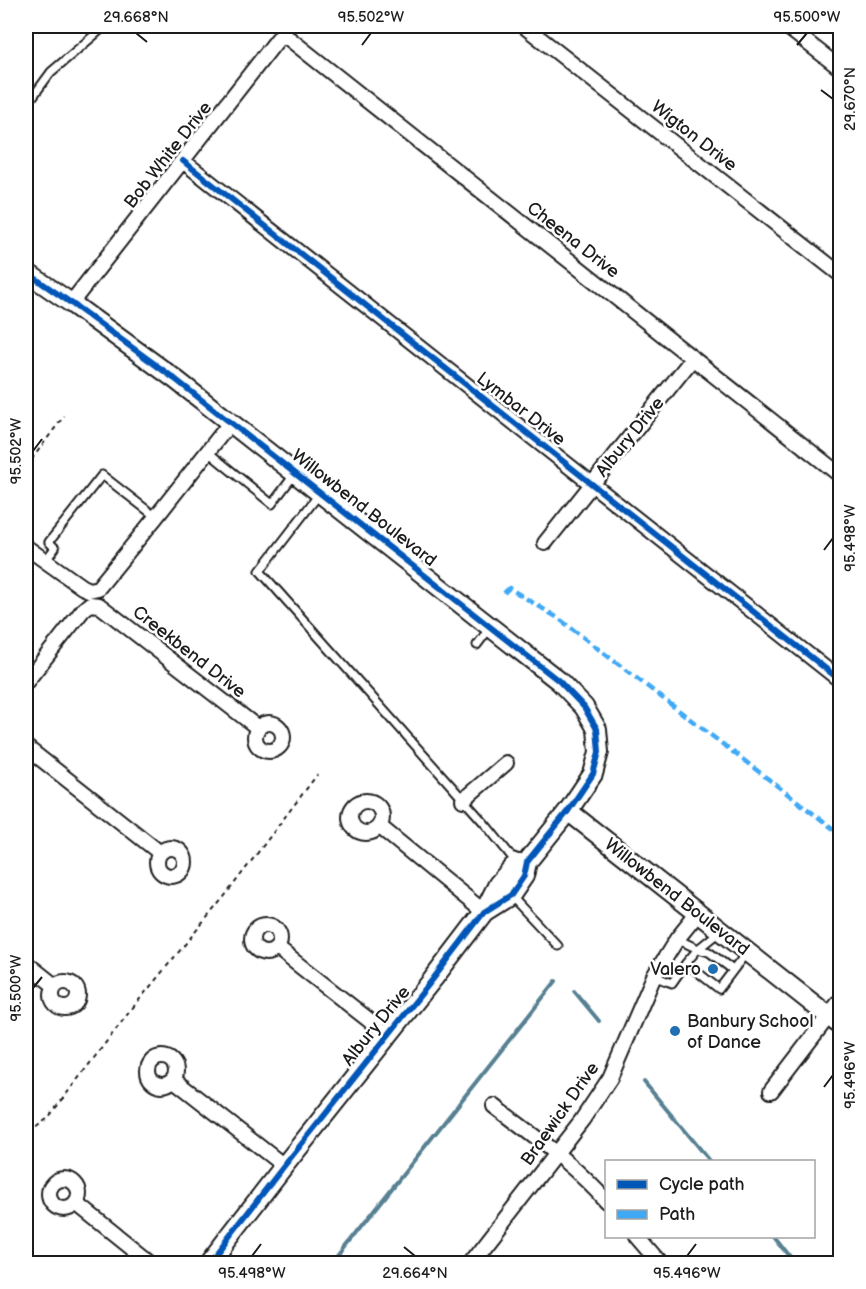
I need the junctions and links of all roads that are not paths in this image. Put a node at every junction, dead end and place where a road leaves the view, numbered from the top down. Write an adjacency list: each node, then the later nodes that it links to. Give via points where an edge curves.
1 (105, 26): 6 (lane, via 51,72)
2 (524, 26): 9 (street, Wigton Drive)
3 (786, 26): 5 (street)
4 (285, 29): 7 (street, Bob White Drive); 11 (street, Cheena Drive)
5 (840, 69)
6 (26, 106)
7 (183, 161): 10 (street, Bob White Drive); 16 (street, Lymbar Drive)
8 (26, 272): 10 (street, Willowbend Boulevard)
9 (840, 274)
10 (71, 303): 12 (street, Willowbend Boulevard)
11 (693, 358): 15 (street, Cheena Drive); 16 (street, Albury Drive)
12 (231, 422): 13 (street); 14 (street, Willowbend Boulevard)
13 (208, 452): 14 (lane, via 272,504); 18 (street)
14 (295, 473): 17 (street, Willowbend Boulevard)
15 (840, 475)
16 (592, 484): 19 (street, Albury Drive); 24 (street, Lymbar Drive)
17 (320, 492): 22 (street, Willowbend Boulevard); 29 (lane, via 260,571)
18 (156, 517): 21 (street, via 98,588 82,587); 21 (lane, via 102,475 49,542 56,548)
19 (545, 543)
20 (26, 547): 21 (street)
21 (45, 561)
22 (491, 627): 23 (lane); 30 (street, Willowbend Boulevard, via 559,681 584,706 597,729 599,752 593,774)
23 (477, 645)
24 (840, 680)
25 (26, 682): 26 (street, Creekbend Drive, via 83,610 90,604 99,605)
26 (258, 728)
27 (26, 747): 32 (street)
28 (506, 763): 29 (street)
29 (463, 800): 33 (lane, via 511,856)
30 (568, 811): 33 (street, Albury Drive); 36 (street, Willowbend Boulevard)
31 (379, 826): 35 (street)
32 (159, 852)
33 (527, 862): 34 (street, Albury Drive, via 524,876); 35 (street, via 513,867 498,884)
34 (511, 895): 35 (street, Albury Drive); 39 (lane)
35 (484, 912): 50 (street, Albury Drive)
36 (698, 913): 37 (street, Willowbend Boulevard); 38 (street, Braewick Drive)
37 (720, 931): 41 (lane); 42 (street, Willowbend Boulevard)
38 (677, 939): 41 (lane); 46 (street, Braewick Drive)
39 (558, 946)
40 (277, 948): 50 (street)
41 (698, 949): 44 (lane); 45 (lane)
42 (747, 952): 45 (lane); 49 (street, Willowbend Boulevard)
43 (26, 963): 47 (street)
44 (686, 963): 45 (lane, via 719,989); 46 (lane, via 672,983)
45 (734, 970)
46 (654, 976): 54 (street, Braewick Drive, via 610,1078)
47 (55, 986)
48 (840, 1002): 49 (street)
49 (835, 1021): 52 (street)
50 (388, 1035): 55 (street, Albury Drive)
51 (174, 1080): 55 (street)
52 (771, 1090)
53 (495, 1106): 54 (street)
54 (556, 1154): 56 (street); 61 (street, Braewick Drive)
55 (284, 1166): 60 (street, Albury Drive)
56 (605, 1201)
57 (76, 1203): 59 (street)
58 (639, 1238): 62 (street)
59 (152, 1263)
60 (208, 1263)
61 (470, 1263)
62 (661, 1263)

